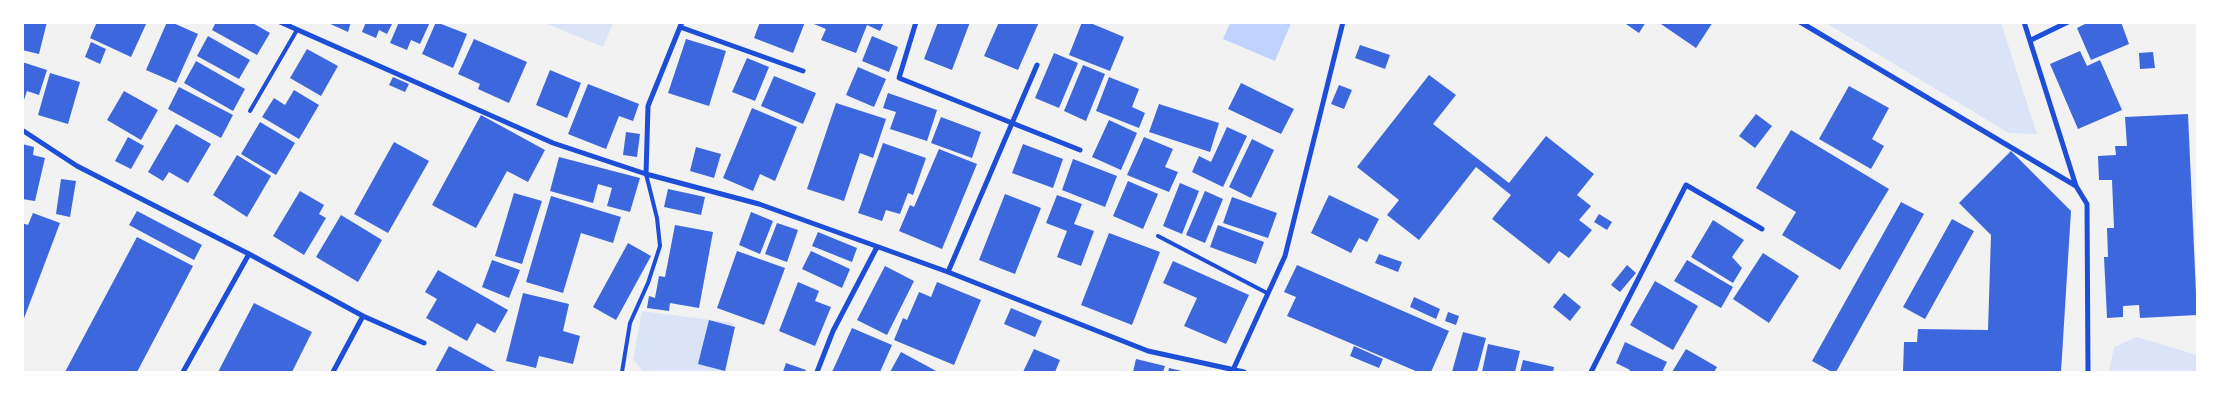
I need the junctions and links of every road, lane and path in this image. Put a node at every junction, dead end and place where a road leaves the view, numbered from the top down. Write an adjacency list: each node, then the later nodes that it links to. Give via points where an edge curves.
1 (280, 22): 8 (street)
2 (916, 22): 13 (street, via 899,78)
3 (1343, 22): 23 (street, via 1285,256)
4 (1800, 22): 17 (street)
5 (2024, 22): 9 (street)
6 (2068, 22): 9 (street)
7 (681, 25): 11 (street); 16 (street, via 648,106)
8 (297, 30): 12 (lane); 16 (street, via 553,143)
9 (2031, 40): 17 (street)
10 (1037, 65): 13 (street)
11 (802, 71)
12 (250, 111)
13 (1012, 123): 15 (street); 22 (street)
14 (22, 130): 21 (street, via 77,166)
15 (1080, 150)
16 (646, 174): 20 (street, via 759,204); 29 (lane, via 660,246 630,323)
17 (2076, 186): 33 (street, via 2088,204)
18 (1762, 229): 32 (street, via 1686,185)
19 (1158, 236): 23 (lane)
20 (877, 247): 22 (street); 30 (street, via 833,331)
21 (249, 254): 24 (street); 27 (street)
22 (948, 272): 26 (street, via 1148,352)
23 (1268, 293): 26 (street)
24 (363, 316): 25 (street); 28 (street)
25 (424, 343)
26 (1232, 370): 31 (street)
27 (184, 372)
28 (333, 372)
29 (622, 372)
30 (817, 372)
31 (1244, 372)
32 (1592, 372)
33 (2088, 372)

